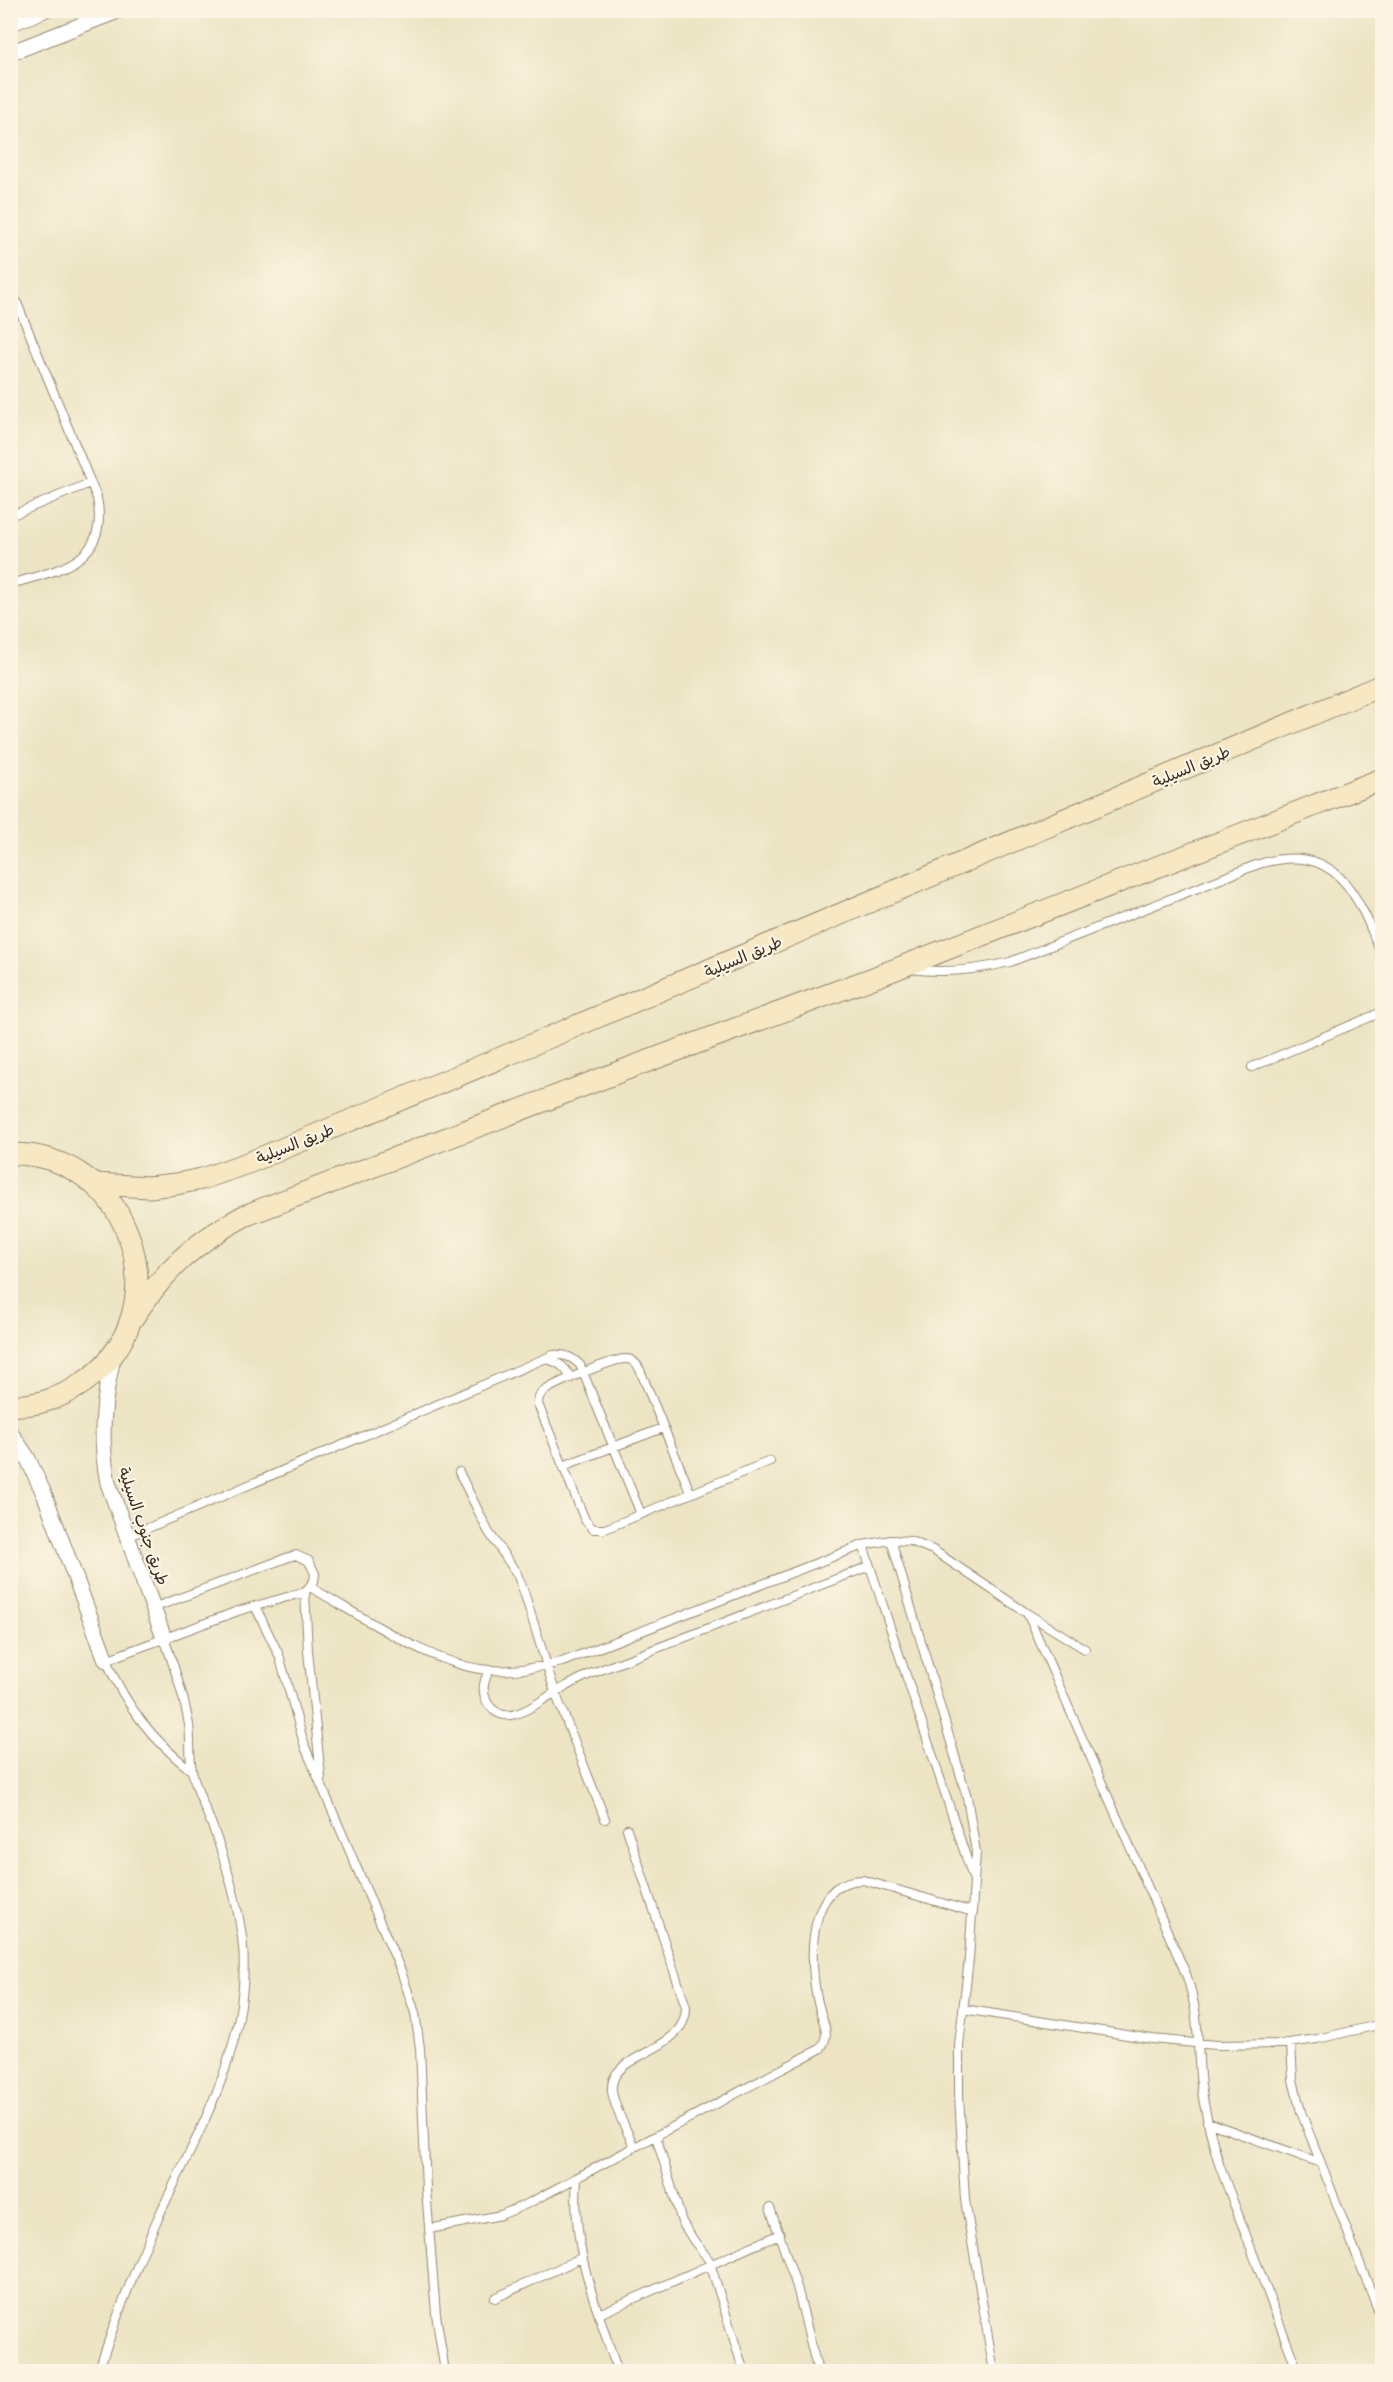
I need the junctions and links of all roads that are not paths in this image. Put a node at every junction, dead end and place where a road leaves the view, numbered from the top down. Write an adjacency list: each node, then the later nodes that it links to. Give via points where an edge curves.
1 (44, 10): 3 (street)
2 (120, 10): 4 (street)
3 (13, 21)
4 (10, 53)
5 (10, 286): 6 (lane)
6 (90, 483): 7 (lane); 8 (lane, via 100,514 92,546 66,568)
7 (10, 516)
8 (10, 585)
9 (1383, 685): 16 (main road, طريق السيلية, via 236,1167 176,1184)
10 (1383, 778): 12 (main road)
11 (1383, 956): 12 (lane, via 1363,908 1340,876 1320,864 1283,858 1256,865 1010,962 970,971)
12 (901, 967): 17 (main road, via 244,1216 217,1230 169,1269)
13 (1383, 1012): 14 (lane)
14 (1252, 1067)
15 (10, 1154): 16 (main road, via 47,1159)
16 (94, 1184): 17 (main road, via 114,1206 129,1232 137,1260)
17 (132, 1319): 18 (main road)
18 (114, 1354): 22 (main road, via 95,1375 71,1391 45,1402); 31 (street, طريق جنوب السيلية, via 103,1405 103,1457)
19 (545, 1359): 20 (lane, via 560,1354 568,1356); 21 (lane, via 562,1365); 31 (lane)
20 (584, 1373): 21 (lane); 23 (lane, via 623,1359 632,1361 640,1370); 25 (lane)
21 (571, 1378): 27 (lane, via 545,1390 538,1400)
22 (10, 1405)
23 (663, 1428): 25 (lane); 29 (lane)
24 (10, 1432): 41 (street, via 27,1456 45,1496)
25 (614, 1447): 27 (lane); 30 (lane)
26 (770, 1461): 29 (lane)
27 (563, 1466): 30 (lane, via 585,1521 593,1529 605,1529)
28 (459, 1472): 42 (lane, via 488,1531 517,1574)
29 (691, 1494): 30 (lane)
30 (641, 1514)
31 (127, 1537): 37 (street, طريق جنوب السيلية)
32 (891, 1539): 33 (lane); 38 (lane, via 933,1550); 49 (lane, via 967,1797 976,1852)
33 (863, 1545): 34 (lane); 42 (lane)
34 (870, 1566): 44 (lane, via 590,1674); 49 (lane)
35 (308, 1590): 36 (lane); 37 (lane, via 314,1581 313,1567 296,1556); 43 (lane, via 442,1660); 46 (lane, via 308,1652)
36 (255, 1606): 39 (lane); 46 (lane, via 279,1655 299,1730)
37 (153, 1608): 39 (street, طريق جنوب السيلية)
38 (1028, 1614): 40 (lane); 54 (lane, via 1186,1974 1197,2017)
39 (164, 1638): 41 (lane); 45 (lane, via 184,1701)
40 (1085, 1649)
41 (106, 1660): 45 (lane, via 140,1722)
42 (548, 1665): 43 (lane); 44 (lane)
43 (489, 1670): 44 (lane, via 483,1682 484,1696 501,1715 514,1715 534,1707)
44 (555, 1692): 47 (lane)
45 (192, 1771): 68 (lane, via 229,1872 238,1910 243,1989 238,2028 214,2102 157,2221)
46 (322, 1782): 61 (lane, via 415,2013)
47 (605, 1819)
48 (627, 1829): 57 (lane, via 686,2007 685,2020 675,2035 625,2066 614,2079 613,2096)
49 (975, 1885): 50 (lane)
50 (973, 1912): 51 (lane); 56 (lane, via 863,1880 837,1886 826,1897 814,1943 815,1985 827,2031 824,2044 815,2053)
51 (963, 2009): 54 (lane); 73 (lane, via 959,2045 960,2146 972,2253)
52 (1383, 2024): 53 (lane)
53 (1291, 2043): 54 (lane); 58 (lane, via 1296,2096)
54 (1198, 2044): 55 (lane)
55 (1207, 2122): 58 (lane); 74 (lane, via 1220,2167)
56 (656, 2136): 57 (lane); 64 (lane, via 682,2222)
57 (634, 2147): 59 (lane)
58 (1321, 2163): 67 (lane)
59 (577, 2178): 61 (lane, via 501,2215); 63 (lane, via 576,2220)
60 (770, 2208): 62 (lane)
61 (429, 2229): 69 (lane)
62 (780, 2234): 64 (lane); 72 (lane)
63 (581, 2258): 65 (lane); 66 (lane)
64 (711, 2265): 66 (lane); 71 (lane)
65 (495, 2298)
66 (599, 2314): 70 (lane)
67 (1383, 2320)
68 (98, 2372)
69 (445, 2372)
70 (618, 2372)
71 (744, 2372)
72 (818, 2372)
73 (994, 2372)
74 (1299, 2372)

